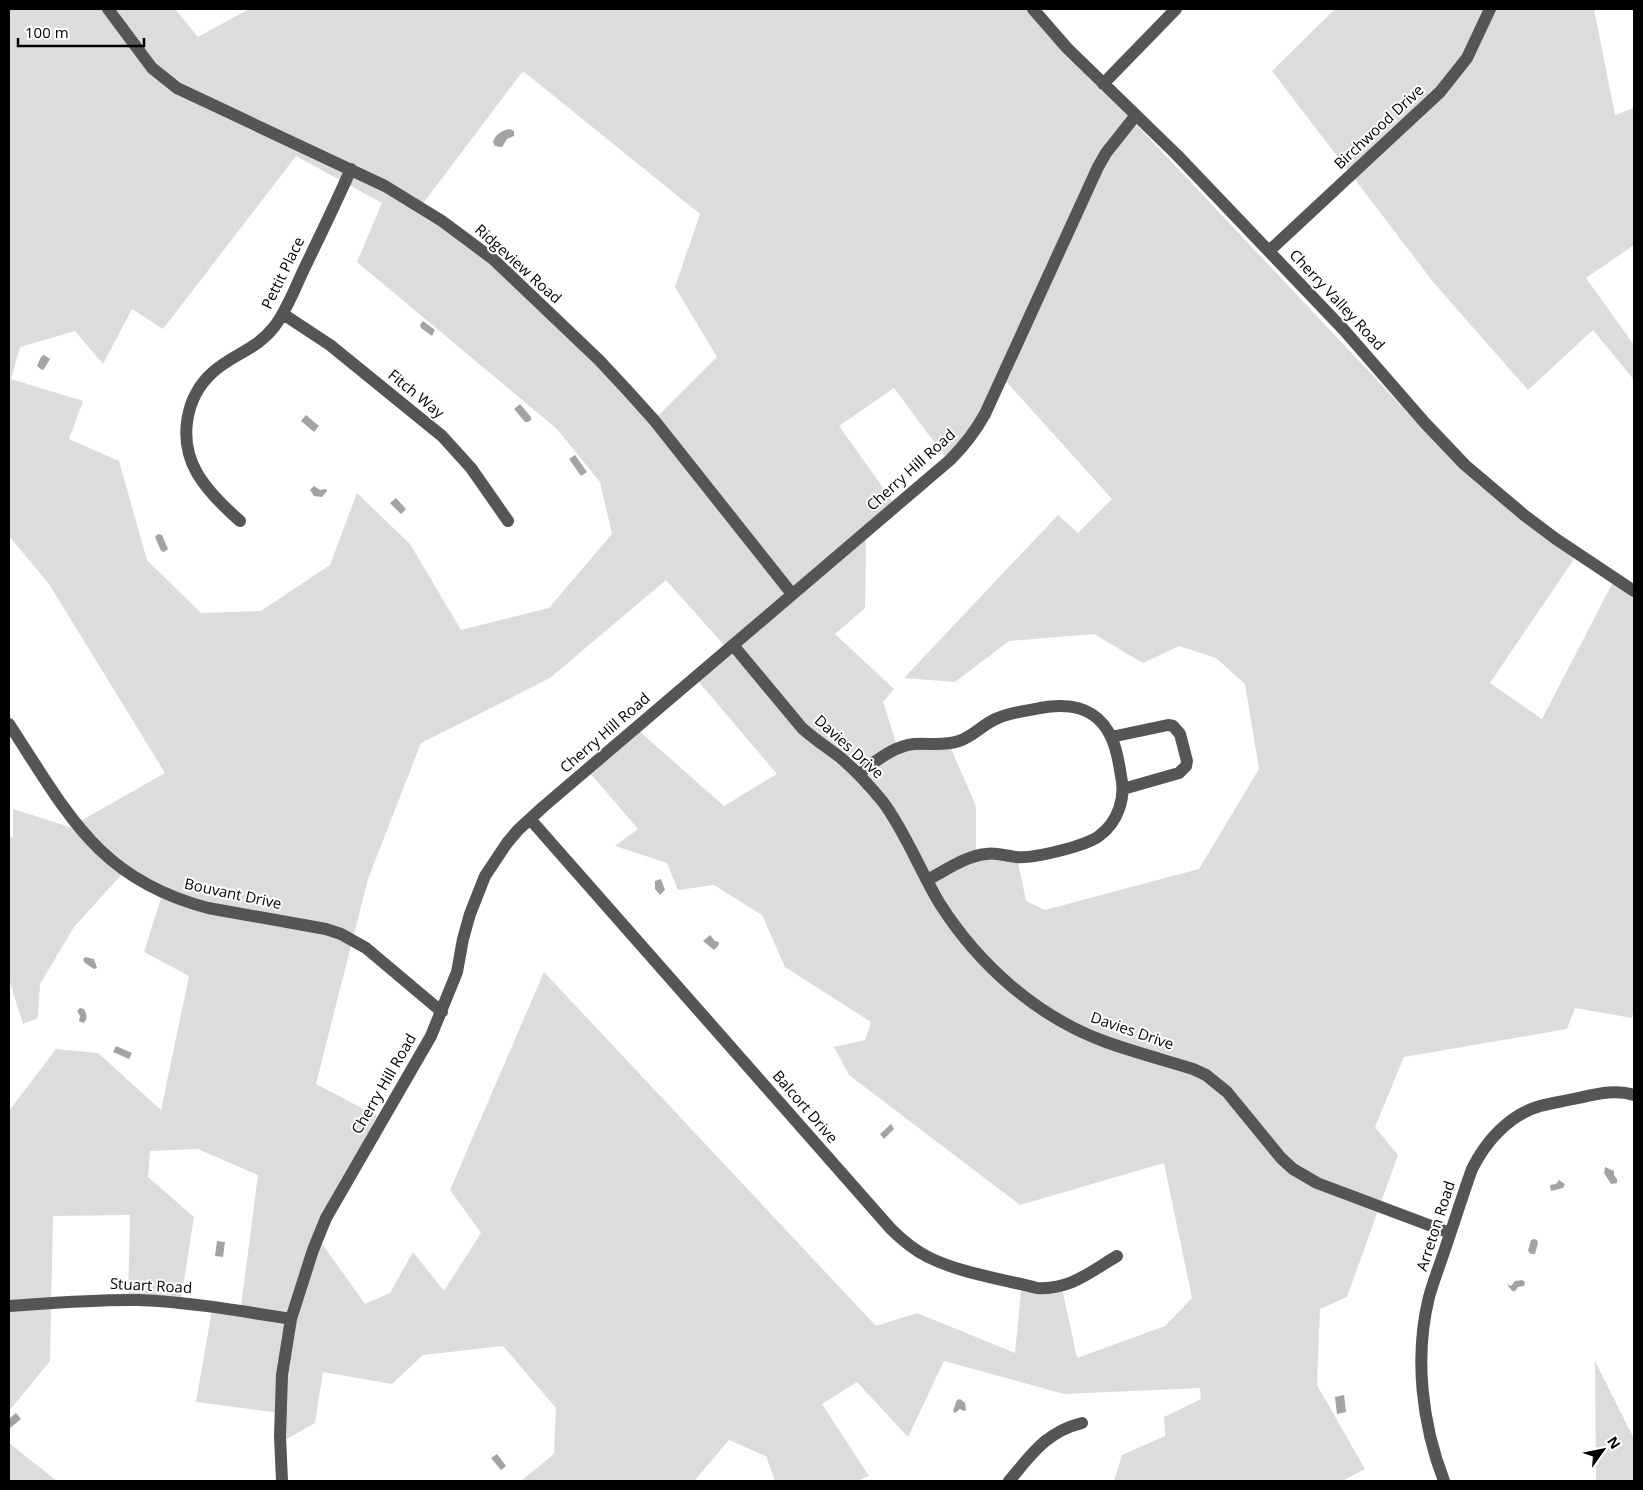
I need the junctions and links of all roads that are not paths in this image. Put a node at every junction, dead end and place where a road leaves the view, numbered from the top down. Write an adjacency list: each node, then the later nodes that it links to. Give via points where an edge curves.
1 (108, 9): 7 (street, Ridgeview Road, via 152,68 177,88)
2 (1033, 9): 5 (street, Cherry Valley Road)
3 (1176, 9): 5 (street)
4 (1490, 9): 8 (street, Birchwood Drive, via 1467,58 1440,92)
5 (1103, 84): 6 (street, Cherry Valley Road)
6 (1136, 115): 8 (street, Cherry Valley Road); 13 (street, Cherry Hill Road, via 1098,168 974,433 950,460)
7 (352, 169): 9 (street, Pettit Place); 13 (street, Ridgeview Road, via 414,203 470,240 598,360 654,420)
8 (1269, 251): 12 (street, Cherry Valley Road, via 1472,471 1556,539)
9 (283, 314): 10 (street, Pettit Place, via 263,338 224,363 205,380 188,413 188,451 192,463 220,502); 11 (street, Fitch Way, via 330,345 442,436 471,468)
10 (240, 521)
11 (508, 521)
12 (1634, 591)
13 (792, 594): 14 (street, Cherry Hill Road)
14 (733, 645): 17 (street, Davies Drive, via 798,723); 19 (street, Cherry Hill Road)
15 (9, 724): 21 (street, Bouvant Drive, via 78,827 127,874 188,903 342,934 366,948)
16 (1111, 737): 17 (street, via 1105,726 1089,712 1077,707 1054,705 999,717 970,736 949,744 917,744 896,749); 18 (street); 18 (street, via 1168,725 1180,734 1186,766 1179,773)
17 (858, 774): 20 (street, Davies Drive, via 884,803)
18 (1123, 789): 20 (street, via 1114,821 1090,842 1024,857 997,853 975,856)
19 (530, 819): 21 (street, Cherry Hill Road, via 507,844 485,876 470,914 457,972); 24 (street, Balcort Drive, via 903,1241 944,1264 1037,1288 1070,1284)
20 (927, 880): 23 (street, Davies Drive, via 974,950 1034,1004 1106,1042 1193,1068 1206,1075 1227,1092 1281,1158 1304,1177)
21 (442, 1012): 26 (street, Cherry Hill Road, via 326,1218)
22 (1634, 1095): 23 (street, Arreton Road, via 1617,1092 1594,1094 1539,1106 1511,1121 1479,1155)
23 (1450, 1233): 30 (street, Arreton Road, via 1429,1297 1422,1352 1426,1417)
24 (1117, 1256)
25 (9, 1306): 26 (street, Stuart Road, via 139,1300)
26 (291, 1319): 28 (street, Cherry Hill Road, via 280,1410)
27 (1082, 1423): 29 (street, via 1065,1428 1041,1444)
28 (282, 1481)
29 (1009, 1481)
30 (1444, 1481)

